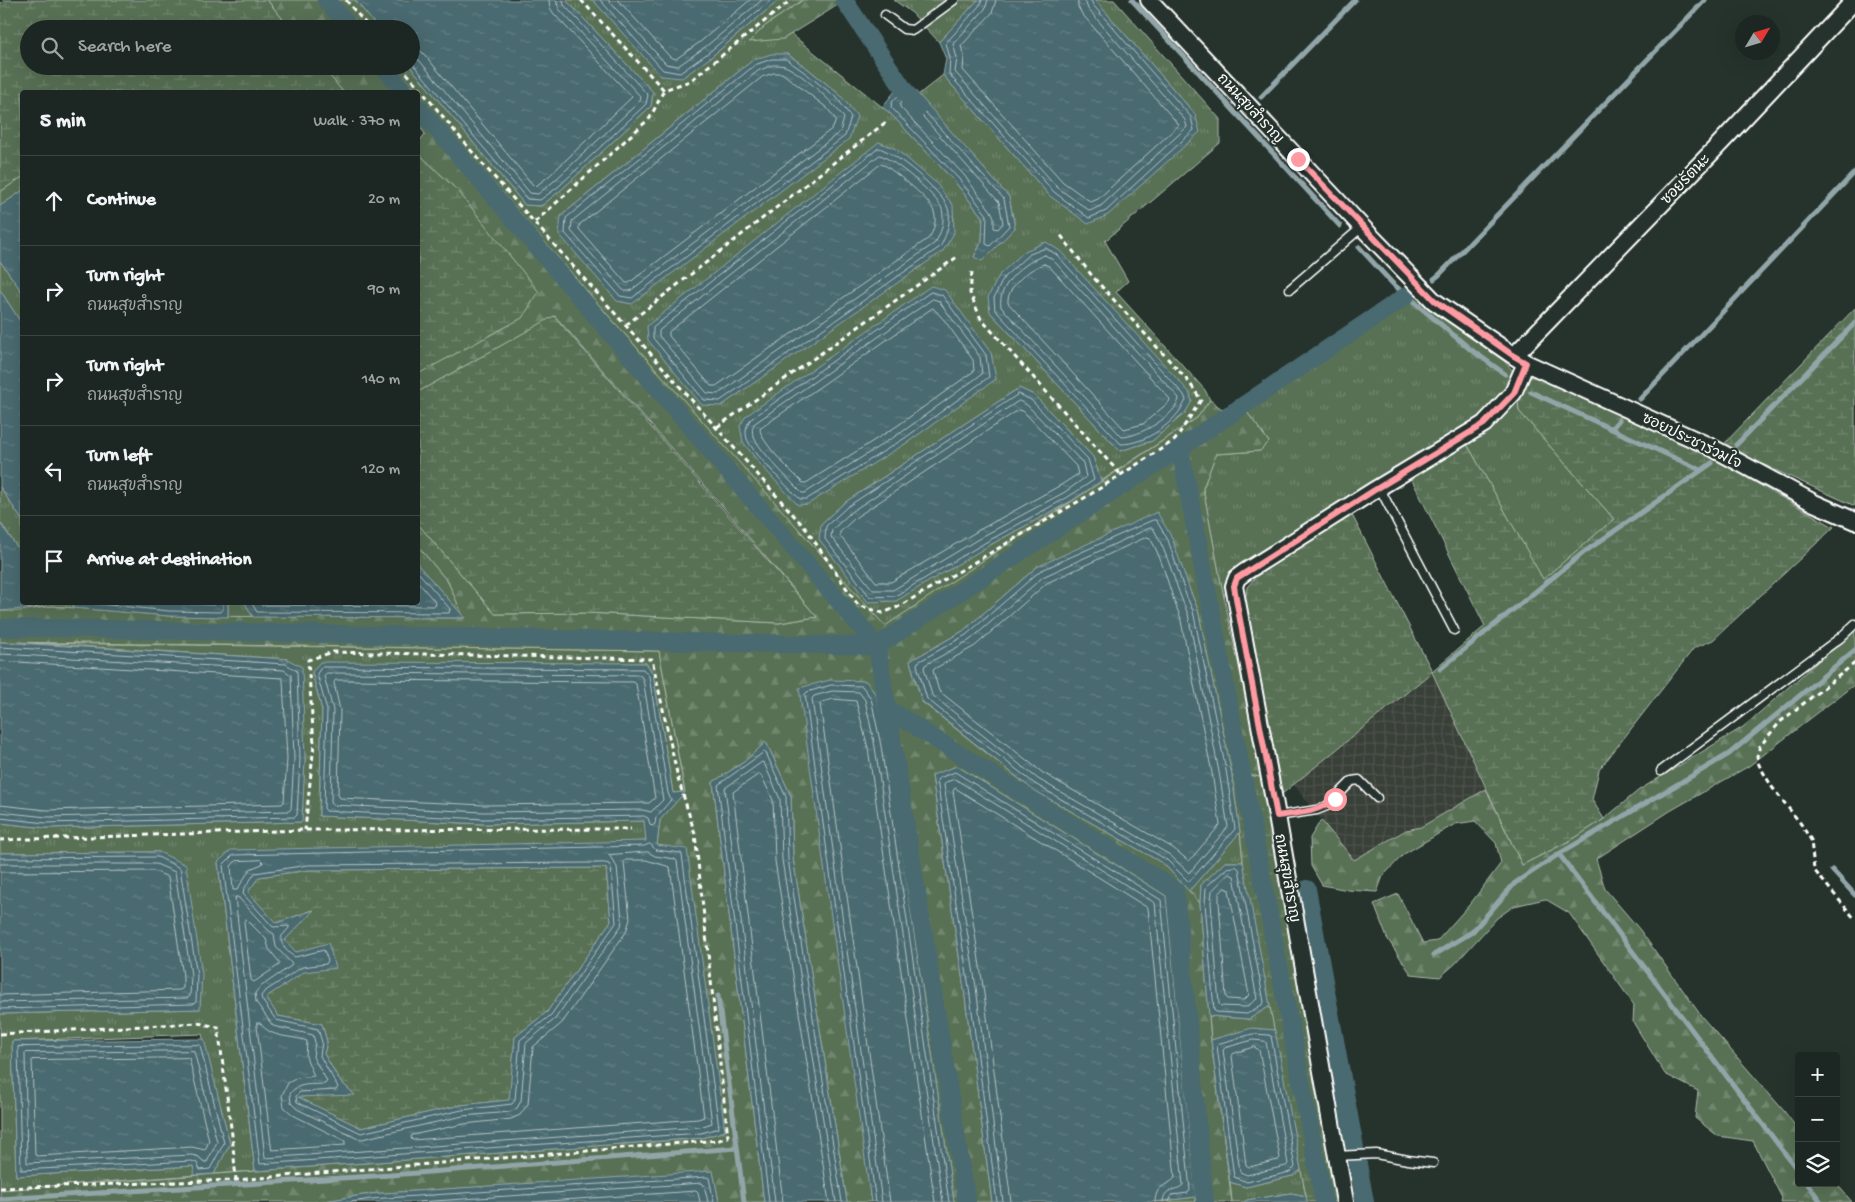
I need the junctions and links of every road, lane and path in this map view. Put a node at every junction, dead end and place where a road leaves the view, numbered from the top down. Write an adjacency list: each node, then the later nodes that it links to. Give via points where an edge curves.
1 (346, 0): 8 (path)
2 (581, 0): 10 (path)
3 (791, 0): 10 (path, via 690,81)
4 (954, 0): 7 (lane, via 913,30 904,29)
5 (1149, 0): 13 (street, ถนนสุขสำราญ)
6 (1855, 0): 19 (street, ซอยรัตนะ)
7 (885, 15)
8 (363, 20)
9 (408, 75): 12 (path, via 478,160)
10 (664, 90): 12 (path, via 650,118)
11 (886, 122): 18 (path)
12 (535, 222): 18 (path)
13 (1362, 227): 17 (lane); 19 (street, ถนนสุขสำราญ, via 1434,300)
14 (1059, 233): 21 (path, via 1093,277 1189,382 1201,400 1175,440)
15 (957, 257): 20 (path)
16 (972, 272): 21 (path, via 970,293 981,319)
17 (1290, 289)
18 (626, 325): 20 (path)
19 (1520, 359): 22 (street, ถนนสุขสำราญ, via 1514,393 1484,424); 23 (street, ซอยประชาร่วมใจ, via 1709,446 1814,503)
20 (716, 427): 21 (path, via 806,528 858,605 884,613)
21 (1121, 475)
22 (1379, 487): 25 (lane); 29 (street, ถนนสุขสำราญ, via 1245,572 1237,578 1234,586)
23 (1855, 521)
24 (1855, 624): 27 (lane)
25 (1454, 630)
26 (1855, 663): 33 (path, via 1780,722 1760,746 1757,756 1758,765 1772,787 1811,840 1814,870)
27 (1661, 771)
28 (1377, 798): 29 (lane, via 1359,780 1352,780 1327,806)
29 (1277, 816): 35 (street, ถนนสุขสำราญ)
30 (630, 829): 31 (path)
31 (305, 830): 32 (path); 37 (path, via 314,744 308,660 332,652 652,659 678,778 695,834 728,1137)
32 (0, 840)
33 (1855, 919)
34 (0, 1034): 37 (path, via 198,1023 218,1026)
35 (1336, 1156): 36 (lane, via 1376,1154); 39 (street, ถนนสุขสำราญ)
36 (1433, 1163)
37 (236, 1180): 38 (path)
38 (0, 1188)
39 (1344, 1202)

